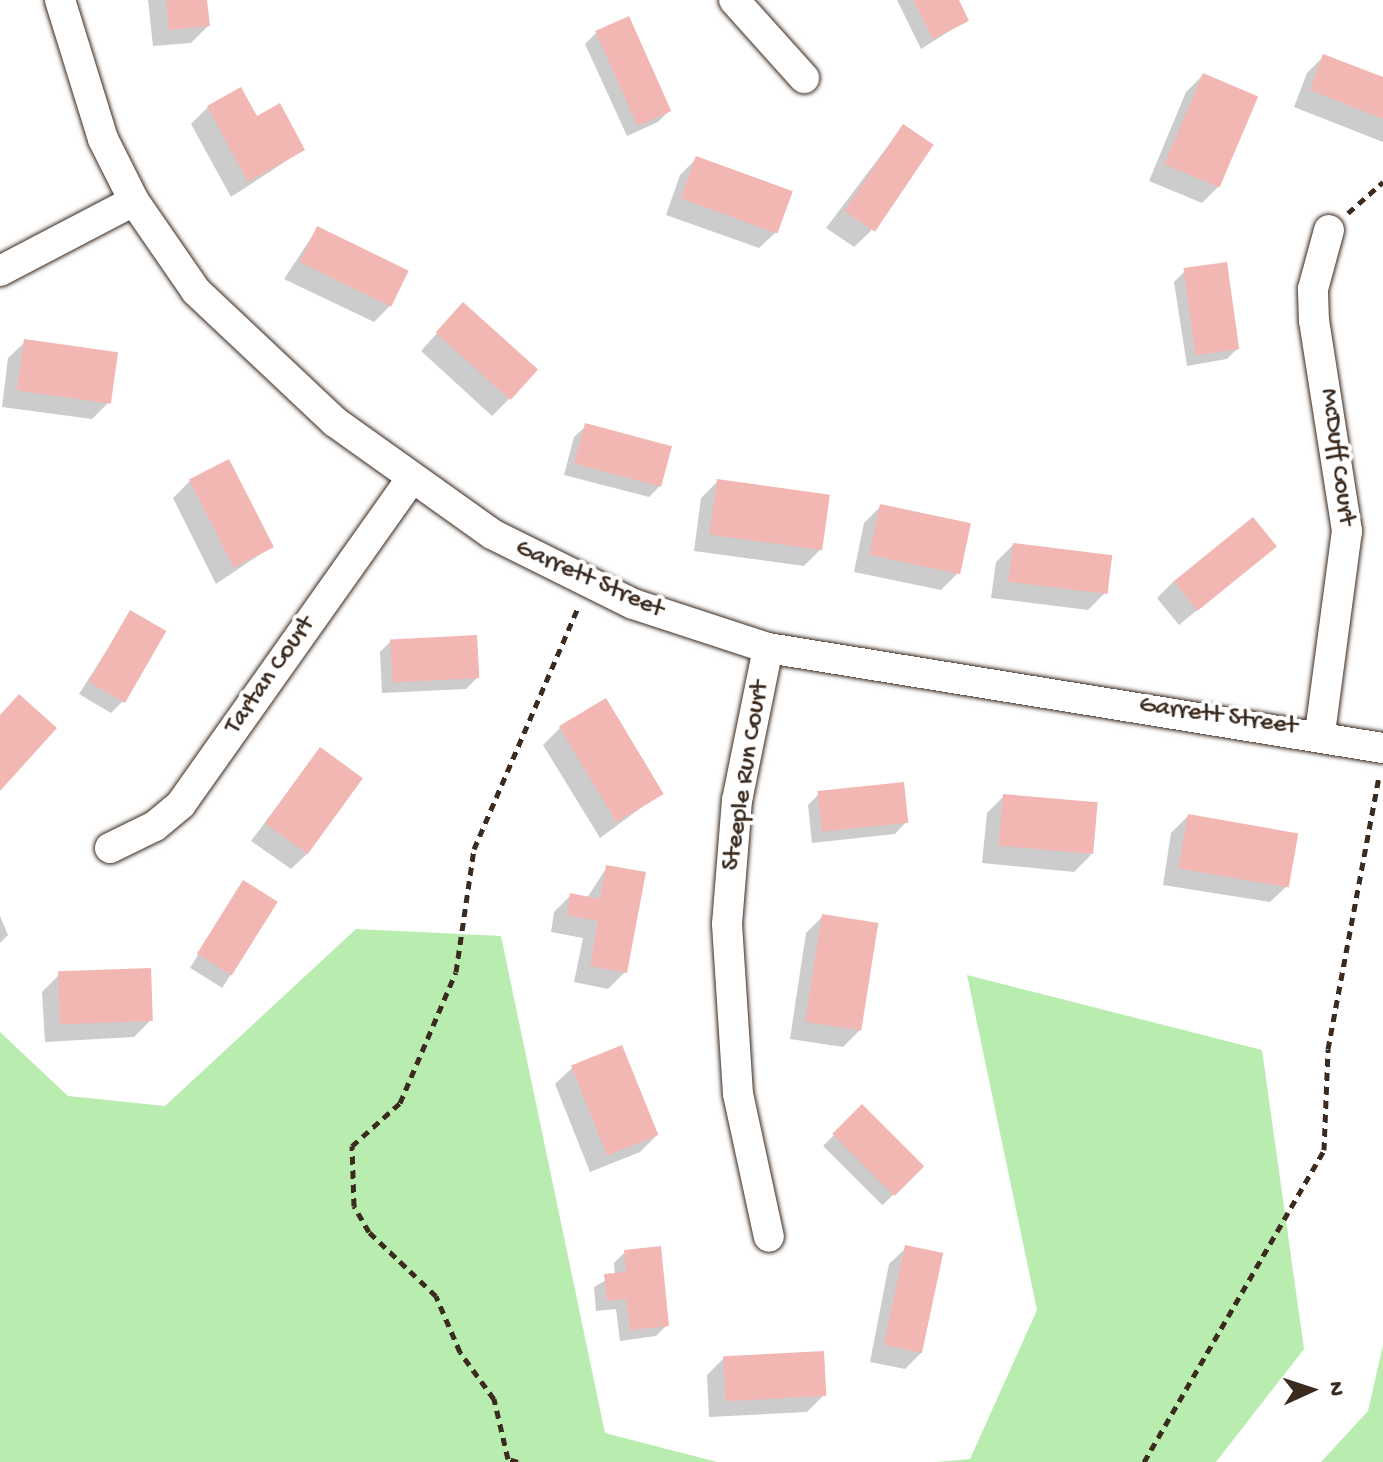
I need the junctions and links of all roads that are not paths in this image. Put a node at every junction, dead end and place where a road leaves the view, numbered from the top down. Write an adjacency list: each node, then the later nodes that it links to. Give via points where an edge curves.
1 (60, 0): 4 (street, Garrett Street, via 78,72)
2 (734, 0): 3 (street)
3 (804, 78)
4 (134, 201): 6 (street); 7 (street, Garrett Street, via 226,321)
5 (1329, 230): 9 (street, McDuff Court, via 1313,289 1314,321 1347,531)
6 (0, 271)
7 (410, 480): 8 (street, Garrett Street, via 492,534 589,584); 11 (street, Tartan Court, via 181,804 155,826)
8 (768, 648): 9 (street, Garrett Street); 12 (street, Steeple Run Court, via 737,800 727,924 738,1094)
9 (1320, 733): 10 (street, Garrett Street)
10 (1382, 760)
11 (110, 848)
12 (769, 1237)

